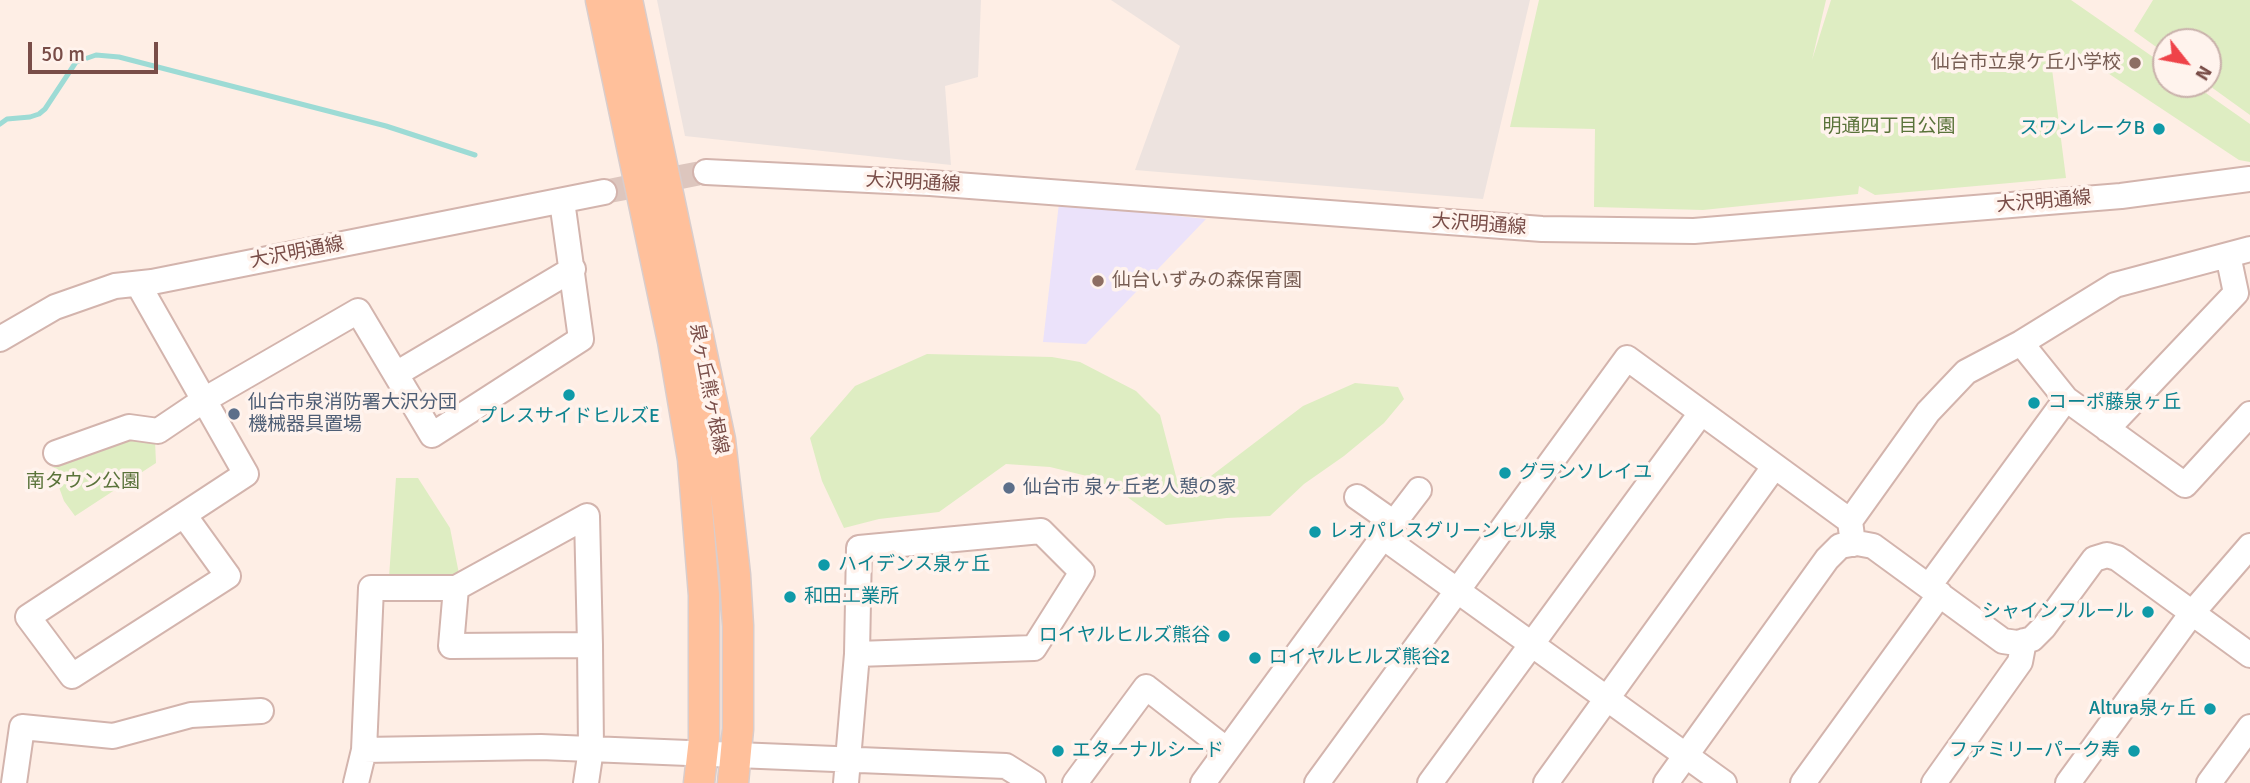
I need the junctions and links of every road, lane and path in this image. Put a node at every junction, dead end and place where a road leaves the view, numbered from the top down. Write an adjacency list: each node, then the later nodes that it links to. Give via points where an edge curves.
1 (601, 0): 43 (main road, 泉ヶ丘熊ヶ根線, via 673,341 693,459 704,595)
2 (627, 0): 44 (main road, 泉ヶ丘熊ヶ根線, via 720,440 736,600)
3 (706, 173): 4 (street, 大沢明通線, via 930,183 1542,229 1680,230 2121,196)
4 (2250, 179)
5 (604, 192): 6 (street, 大沢明通線)
6 (562, 201): 8 (street); 9 (street, 大沢明通線)
7 (2239, 252): 11 (street, via 2115,285); 17 (street, via 2236,293)
8 (573, 269): 12 (street); 12 (street, via 581,339 432,435)
9 (138, 284): 10 (street, 大沢明通線, via 115,286 55,307); 14 (street)
10 (0, 339)
11 (2021, 343): 13 (street); 24 (street, via 1966,372 1928,412)
12 (396, 374): 14 (street, via 358,311)
13 (2066, 399): 17 (street); 28 (street)
14 (204, 400): 18 (street, via 158,431 129,427); 22 (street, via 246,474)
15 (1702, 413): 19 (street); 27 (street, via 1627,358); 31 (street)
16 (2250, 414): 17 (street, via 2185,485)
17 (2107, 429)
18 (56, 453)
19 (1774, 467): 24 (street); 35 (street)
20 (1419, 490): 23 (street)
21 (1357, 497): 23 (street)
22 (184, 515): 22 (street, via 228,576 72,676 28,617)
23 (1389, 530): 27 (street); 41 (street)
24 (1852, 532): 28 (street); 42 (street, via 1827,559)
25 (2250, 546): 29 (street)
26 (456, 588): 32 (street, via 451,646); 32 (street, via 587,516); 40 (street, via 371,588)
27 (1459, 590): 31 (street); 52 (street)
28 (1935, 590): 30 (street, via 2003,641); 57 (street)
29 (2192, 613): 30 (street, via 2107,555 2094,559 2044,627); 34 (street); 59 (street)
30 (2024, 641): 58 (street, via 2020,662)
31 (1534, 644): 35 (street); 53 (street)
32 (590, 645): 39 (street)
33 (857, 654): 33 (street, via 859,548 1041,531 1082,572 1034,648); 45 (street)
34 (2250, 654)
35 (1608, 698): 42 (street); 54 (street)
36 (261, 711): 37 (street, via 191,715 113,736)
37 (11, 724): 46 (street)
38 (2250, 727): 60 (street)
39 (591, 749): 40 (street); 43 (street); 48 (street)
40 (364, 750): 47 (street)
41 (1227, 750): 50 (street, via 1146,687); 51 (street)
42 (1686, 755): 55 (street); 56 (street)
43 (701, 769): 44 (street)
44 (735, 769): 45 (street)
45 (848, 771): 49 (street, via 1006,766)
46 (14, 783)
47 (356, 783)
48 (586, 783)
49 (1033, 783)
50 (1076, 783)
51 (1203, 783)
52 (1317, 783)
53 (1430, 783)
54 (1546, 783)
55 (1666, 783)
56 (1724, 783)
57 (1803, 783)
58 (1934, 783)
59 (2068, 783)
60 (2209, 783)

